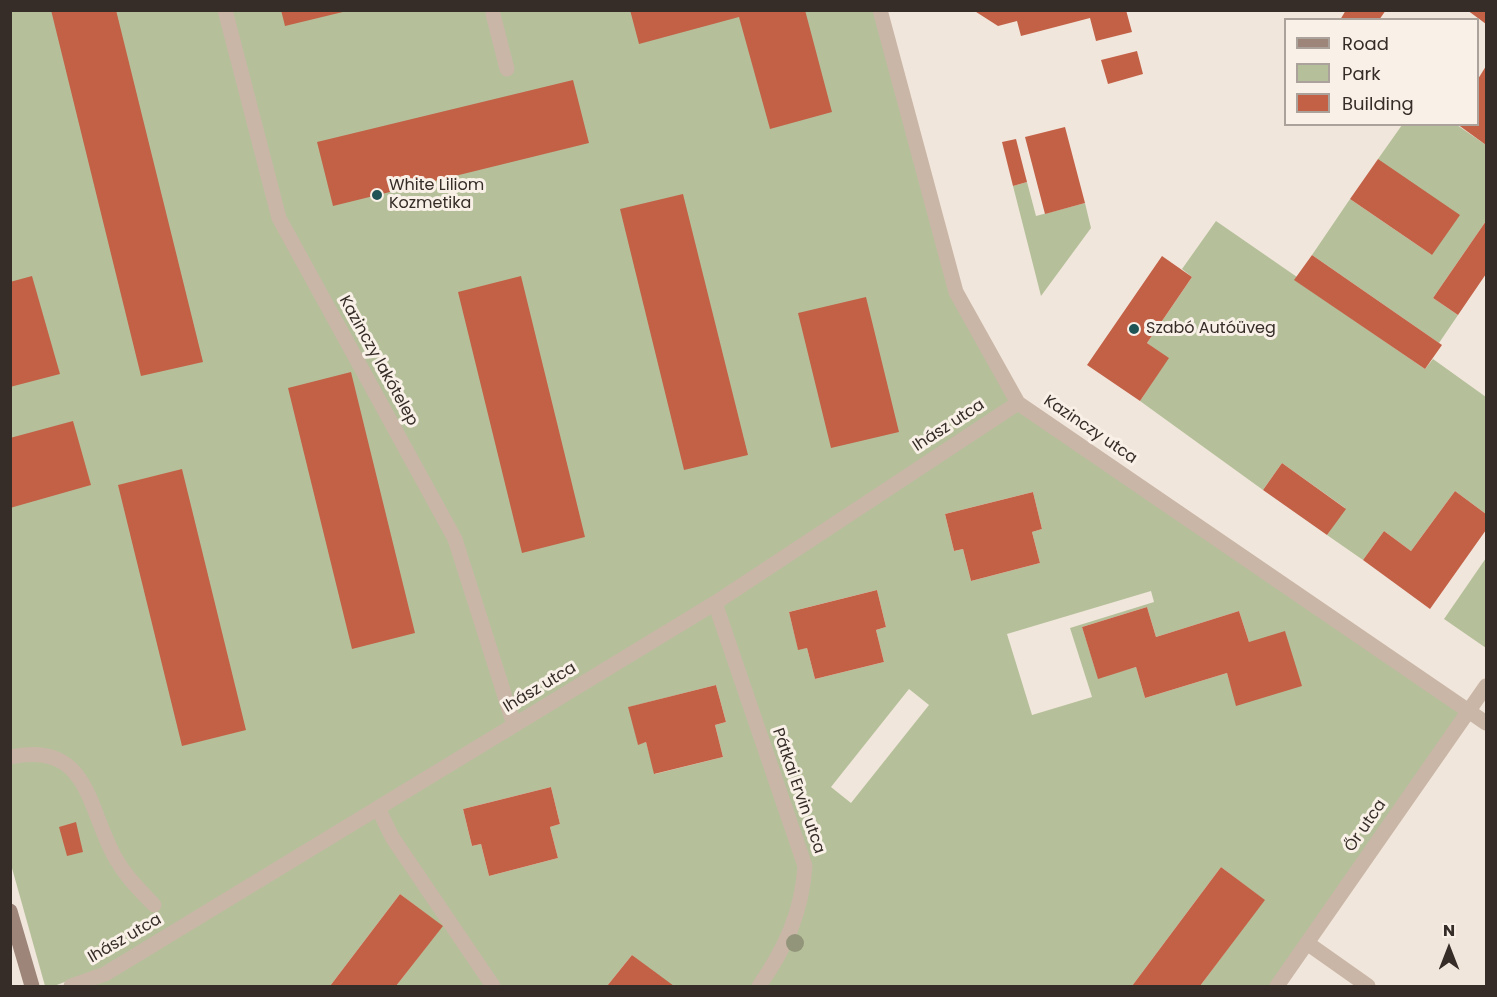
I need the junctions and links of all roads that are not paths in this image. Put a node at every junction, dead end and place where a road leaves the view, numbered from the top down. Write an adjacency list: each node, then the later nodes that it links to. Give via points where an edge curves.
1 (225, 10): 10 (street, Kazinczy lakótelep, via 279,218 455,539)
2 (880, 10): 5 (street, Kazinczy utca, via 956,292)
3 (493, 14): 4 (street)
4 (507, 69)
5 (1018, 403): 6 (street, Ihász utca); 8 (street, Kazinczy utca)
6 (715, 603): 10 (street, Ihász utca); 19 (street, Pátkai Ervin utca, via 805,866 795,921 778,959)
7 (1486, 686): 8 (street, Őr utca)
8 (1468, 711): 9 (street, Kazinczy utca); 15 (street, Őr utca)
9 (1486, 723)
10 (514, 725): 12 (street, Ihász utca)
11 (10, 757): 13 (street, via 37,754 56,758 73,768 89,794 116,859)
12 (378, 808): 17 (street, Ihász utca, via 105,974); 18 (street, via 392,837)
13 (154, 905)
14 (10, 911): 16 (street)
15 (1307, 943): 20 (street, Őr utca); 21 (street)
16 (32, 987)
17 (71, 987)
18 (493, 987)
19 (759, 987)
20 (1276, 987)
21 (1368, 987)

